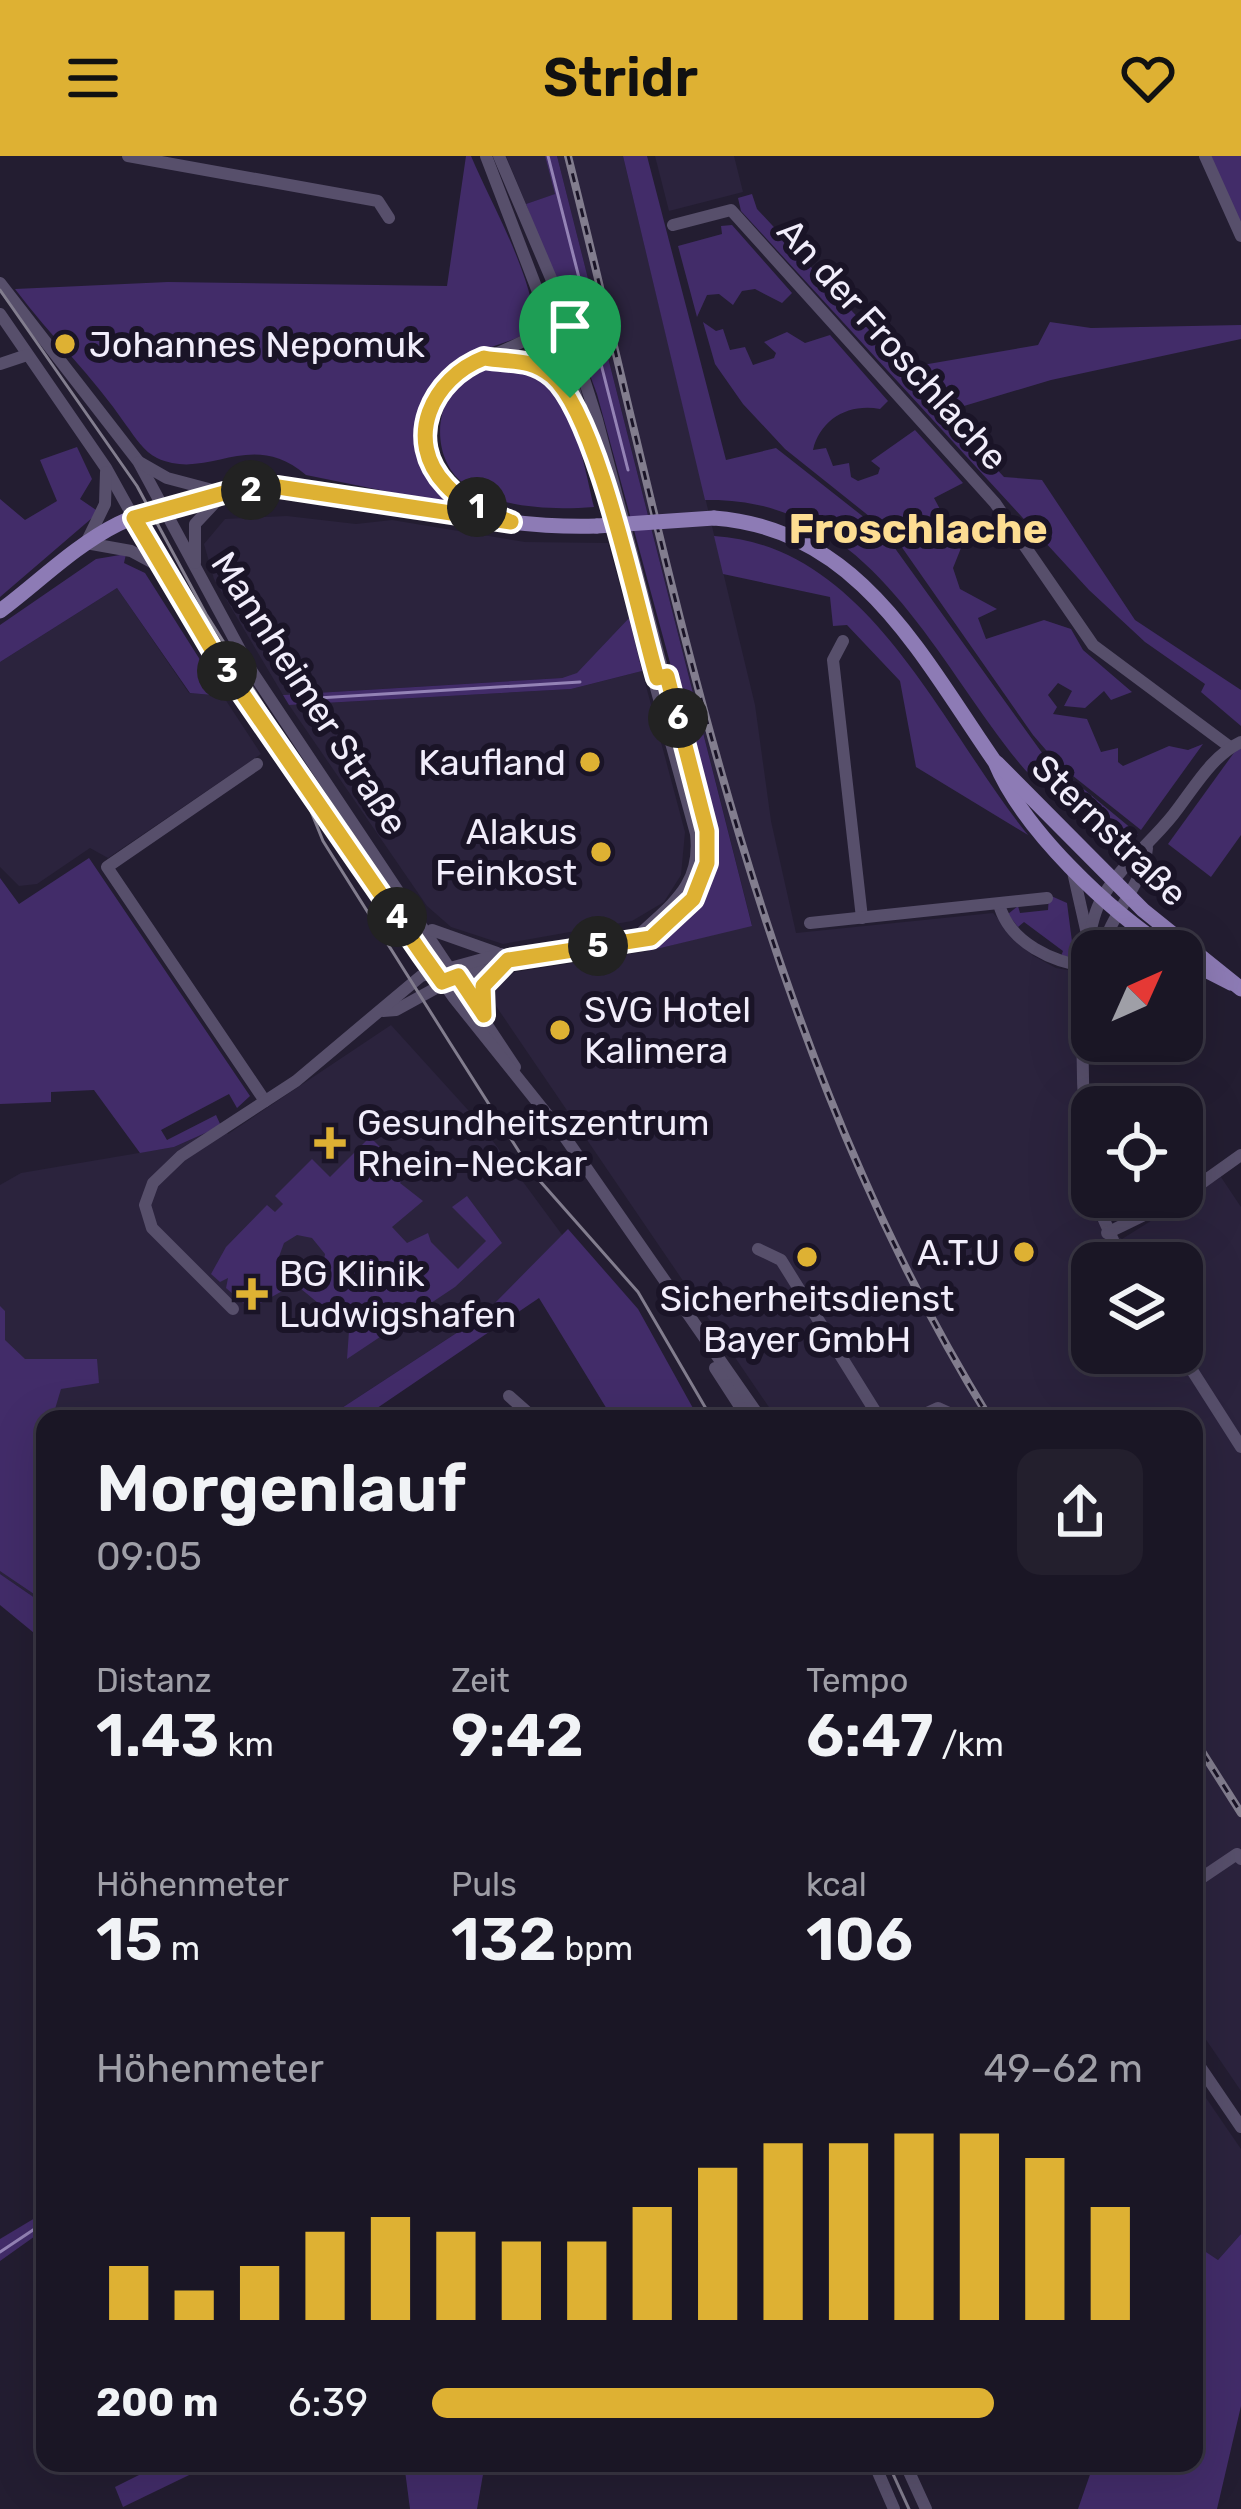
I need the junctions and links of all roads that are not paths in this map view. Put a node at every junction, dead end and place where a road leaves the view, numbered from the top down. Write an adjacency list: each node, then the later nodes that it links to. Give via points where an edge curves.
1 (128, 156): 4 (street)
2 (1205, 156): 7 (street)
3 (495, 161): 9 (street); 11 (street)
4 (198, 162): 5 (street, via 374,200)
5 (389, 218)
6 (673, 225): 28 (street, An der Froschlache, via 731,210 995,503 1093,645 1188,728)
7 (1241, 236)
8 (0, 283): 16 (street, Mannheimer Straße)
9 (552, 285): 11 (street); 24 (street)
10 (0, 314): 12 (street, Mannheimer Straße)
11 (551, 320): 13 (street); 15 (street)
12 (27, 355): 14 (street); 17 (street, Mannheimer Straße)
13 (484, 358): 15 (street, via 543,369); 21 (street, via 434,397 425,434 434,467 465,501)
14 (0, 364)
15 (584, 423): 24 (street)
16 (138, 461): 18 (street, via 161,476); 19 (street, Mannheimer Straße)
17 (106, 468): 20 (street, Mannheimer Straße); 22 (street, via 105,504)
18 (224, 493): 19 (main road, Sternstraße); 21 (main road, Sternstraße, via 313,489); 25 (street, via 192,533)
19 (162, 509): 20 (main road, Sternstraße); 25 (street, Mannheimer Straße)
20 (134, 518): 22 (main road, Sternstraße); 23 (street, Mannheimer Straße)
21 (511, 522): 29 (main road, Sternstraße, bridge, via 714,518 773,527 853,574)
22 (86, 543): 23 (street, via 131,551); 26 (main road, Sternstraße)
23 (160, 567): 48 (street, Mannheimer Straße)
24 (636, 585): 44 (street, via 707,831 707,863 693,899 651,938)
25 (202, 588): 39 (street, Mannheimer Straße)
26 (0, 611)
27 (843, 641): 37 (street, via 833,660)
28 (1236, 745): 32 (street)
29 (995, 761): 31 (main road, Sternstraße, via 1004,784); 32 (main road, Sternstraße)
30 (257, 764): 52 (street, via 106,867)
31 (1071, 863): 33 (main road, Sternstraße); 40 (street)
32 (1119, 887): 33 (street); 36 (street); 49 (main road, Sternstraße)
33 (1103, 896): 36 (main road, Sternstraße); 41 (street)
34 (1047, 898): 35 (street)
35 (999, 904): 37 (street); 45 (street, via 1042,954)
36 (1116, 908): 42 (street); 43 (main road, Sternstraße)
37 (862, 918): 38 (street)
38 (810, 923)
39 (426, 926): 44 (street); 47 (street, Mannheimer Straße)
40 (1086, 930)
41 (1092, 930)
42 (1109, 930)
43 (1144, 930)
44 (502, 961): 47 (street); 50 (street, via 483,986)
45 (1071, 962)
46 (1203, 969): 49 (main road, Sternstraße)
47 (454, 970): 48 (street); 50 (street, Mannheimer Straße)
48 (438, 976): 51 (street, Mannheimer Straße); 52 (street, via 389,998)
49 (1240, 988)
50 (484, 1015): 51 (street, Mannheimer Straße)
51 (496, 1044): 61 (street, Mannheimer Straße)
52 (265, 1101): 60 (street, via 182,1156 145,1204 152,1228)
53 (1241, 1155): 54 (street)
54 (1203, 1182)
55 (1102, 1218): 57 (street)
56 (1138, 1218): 57 (street)
57 (1107, 1233): 58 (street)
58 (1112, 1242)
59 (758, 1250): 67 (street, via 781,1260)
60 (233, 1309)
61 (686, 1315): 65 (street, Mannheimer Straße); 66 (street, Mannheimer Straße)
62 (1194, 1374): 68 (street)
63 (509, 1396): 64 (street)
64 (525, 1410)
65 (743, 1410)
66 (755, 1410)
67 (874, 1410)
68 (1241, 1447)
69 (1241, 1859): 70 (street, via 1237,1854)
70 (1203, 1877)
71 (1203, 2071): 72 (street)
72 (1241, 2127)
73 (878, 2472): 75 (street)
74 (909, 2472): 76 (street)
75 (894, 2509)
76 (926, 2509)

